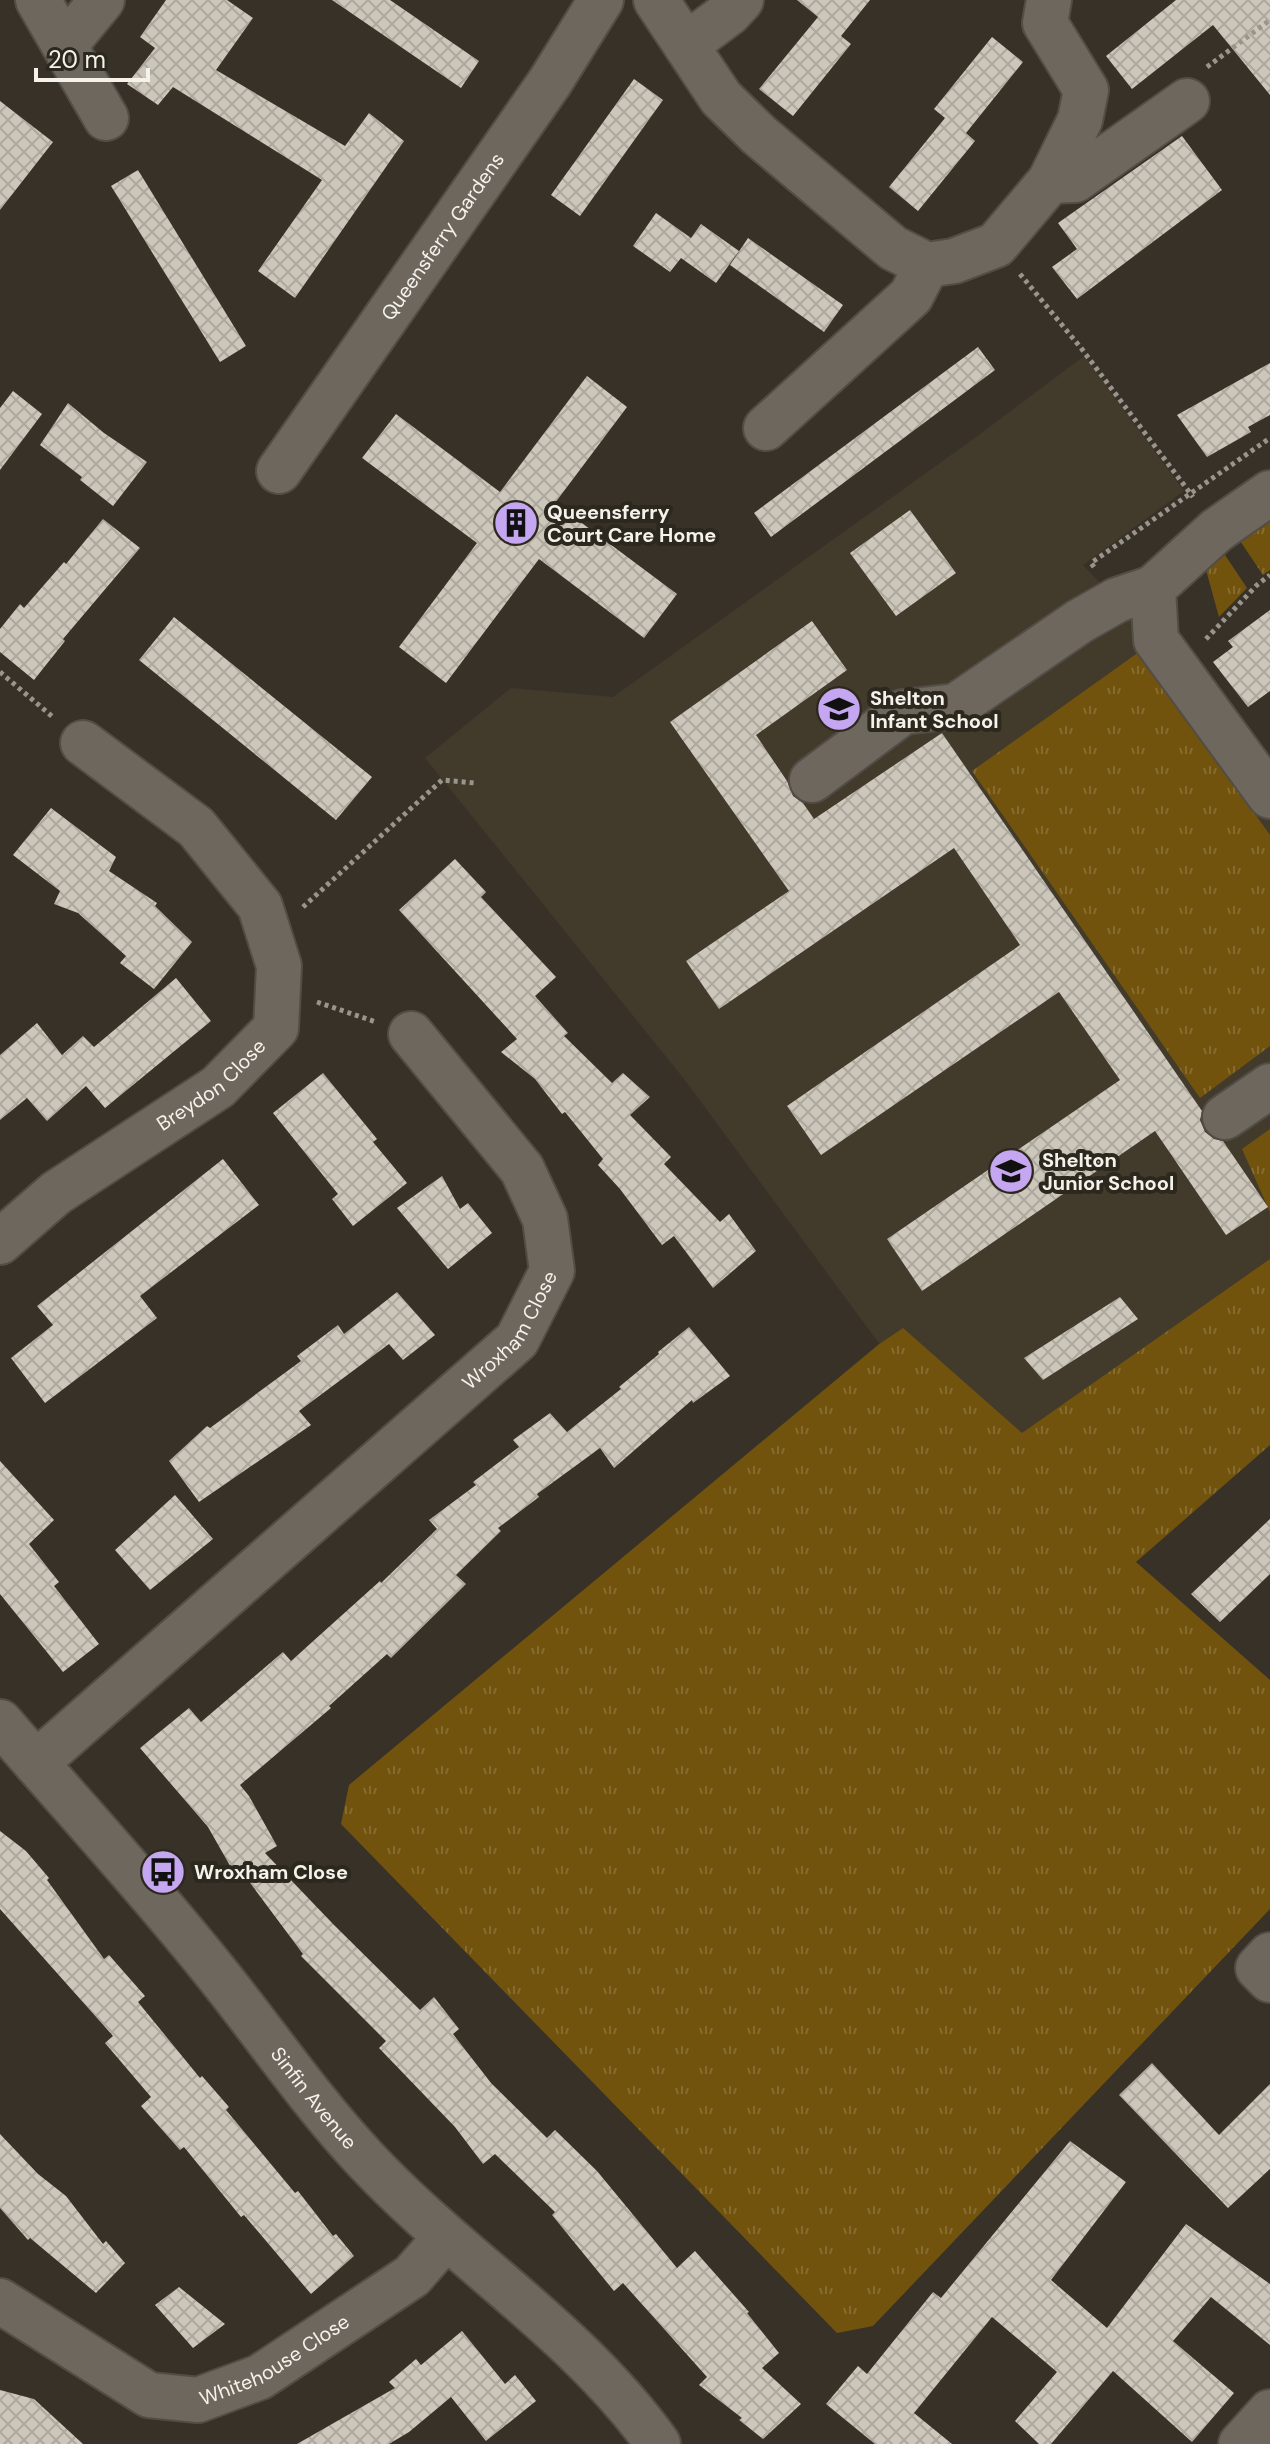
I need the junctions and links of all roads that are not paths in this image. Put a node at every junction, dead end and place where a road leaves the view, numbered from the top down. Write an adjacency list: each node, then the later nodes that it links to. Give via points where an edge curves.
1 (38, 0): 7 (street)
2 (102, 0): 7 (street)
3 (601, 0): 14 (street, Queensferry Gardens, via 550,82)
4 (656, 0): 8 (street)
5 (741, 0): 8 (street)
6 (1049, 0): 11 (street, via 1045,23 1086,90 1080,120)
7 (65, 45): 10 (street)
8 (686, 45): 12 (street, via 721,98 759,135 893,248)
9 (1192, 88): 11 (street, via 1075,180)
10 (106, 118)
11 (1050, 181): 12 (street, via 996,245)
12 (927, 265): 13 (street, via 911,296)
13 (766, 428)
14 (279, 471)
15 (1270, 493): 16 (street)
16 (1153, 588): 18 (street, via 1080,621 956,706 903,712); 19 (street, via 1156,640)
17 (83, 743): 23 (street, Breydon Close, via 196,827 260,906 279,966 276,1028 218,1087 56,1193)
18 (812, 780)
19 (1270, 796)
20 (411, 1034): 25 (street, Wroxham Close, via 522,1169 545,1219 552,1271 517,1340)
21 (1270, 1086): 22 (street)
22 (1225, 1117)
23 (0, 1242)
24 (0, 1722): 25 (street, Sinfin Avenue)
25 (36, 1763): 28 (street, Sinfin Avenue, via 176,1924 325,2114 403,2199)
26 (1270, 1955): 27 (street, via 1258,1968)
27 (1270, 1980)
28 (446, 2237): 29 (street, Whitehouse Close, via 412,2276 260,2377 198,2400 149,2395); 31 (street, Sinfin Avenue, via 521,2299 595,2371)
29 (0, 2301)
30 (1270, 2412): 32 (street)
31 (658, 2444)
32 (1241, 2444)

